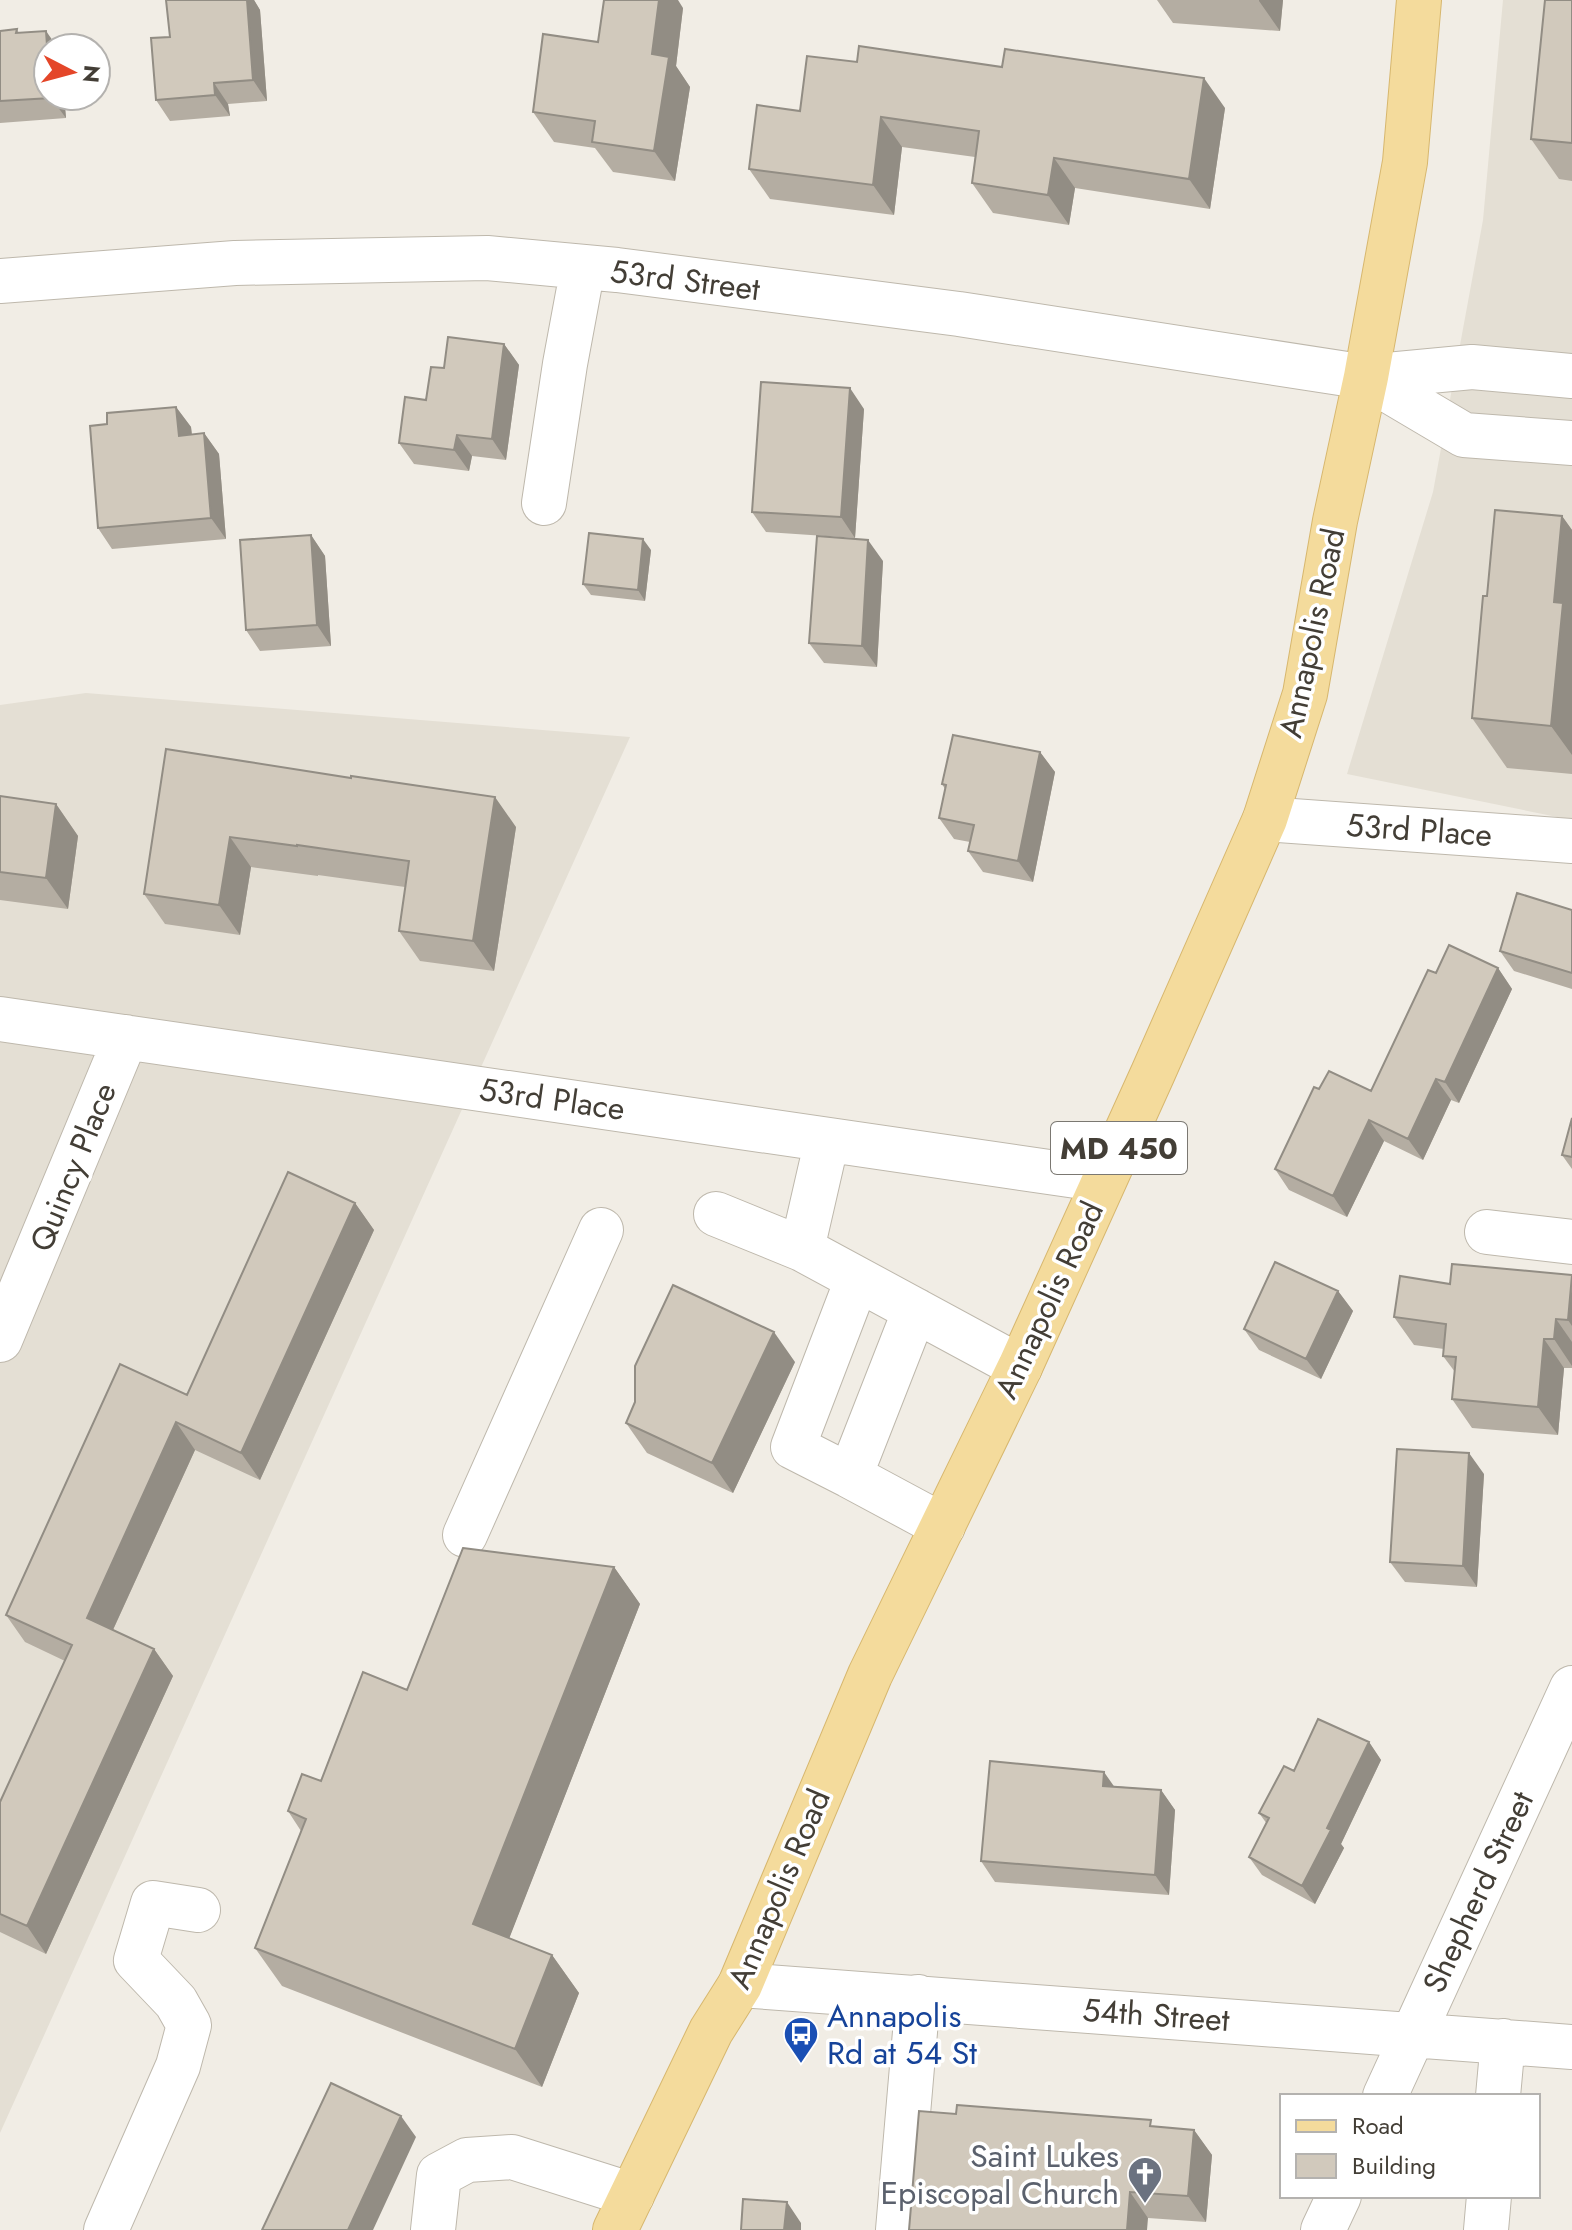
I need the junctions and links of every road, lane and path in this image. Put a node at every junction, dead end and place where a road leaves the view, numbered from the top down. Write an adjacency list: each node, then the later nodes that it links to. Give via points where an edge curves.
1 (1419, 0): 5 (main road, Annapolis Road / MD 450, via 1405,162)
2 (583, 267): 3 (street, 53rd Street, via 487,258 371,259 235,263); 5 (street, 53rd Street, via 959,314); 7 (street)
3 (0, 281)
4 (1572, 376): 5 (street, via 1472,367)
5 (1366, 377): 6 (street, via 1464,435); 8 (main road, Annapolis Road / MD 450, via 1305,694)
6 (1572, 443)
7 (544, 503)
8 (1265, 819): 9 (street, 53rd Place); 13 (main road, Annapolis Road / MD 450)
9 (1572, 841)
10 (0, 1019): 11 (street, 53rd Place)
11 (126, 1037): 12 (street, 53rd Place); 21 (street, Quincy Place)
12 (827, 1140): 13 (street, 53rd Place); 18 (street)
13 (1104, 1180): 22 (main road, Annapolis Road / MD 450)
14 (716, 1214): 18 (street)
15 (601, 1230): 25 (street)
16 (1487, 1232): 17 (street)
17 (1572, 1242)
18 (802, 1249): 19 (street)
19 (857, 1280): 20 (street); 23 (street, via 793,1447)
20 (915, 1310): 22 (street); 23 (street)
21 (0, 1340)
22 (1020, 1367): 24 (main road, Annapolis Road / MD 450)
23 (850, 1476): 24 (street)
24 (943, 1526): 28 (main road, Annapolis Road / MD 450, via 870,1675)
25 (465, 1535)
26 (1572, 1688): 30 (street, Shepherd Street)
27 (198, 1910): 38 (street, via 153,1903 136,1960 176,2002 189,2025 178,2066)
28 (740, 1985): 29 (street, 54th Street); 37 (main road, Annapolis Road / MD 450, via 711,2031)
29 (918, 1997): 30 (street, 54th Street); 40 (street)
30 (1413, 2034): 31 (street, 54th Street); 33 (street, Shepherd Street)
31 (1503, 2041): 32 (street, 54th Street); 34 (street)
32 (1572, 2047)
33 (1386, 2094)
34 (1498, 2094)
35 (1338, 2198): 41 (street)
36 (1489, 2198): 42 (street)
37 (624, 2212): 39 (street, via 512,2157 467,2160 439,2175)
38 (106, 2230)
39 (433, 2230)
40 (898, 2230)
41 (1323, 2230)
42 (1486, 2230)

